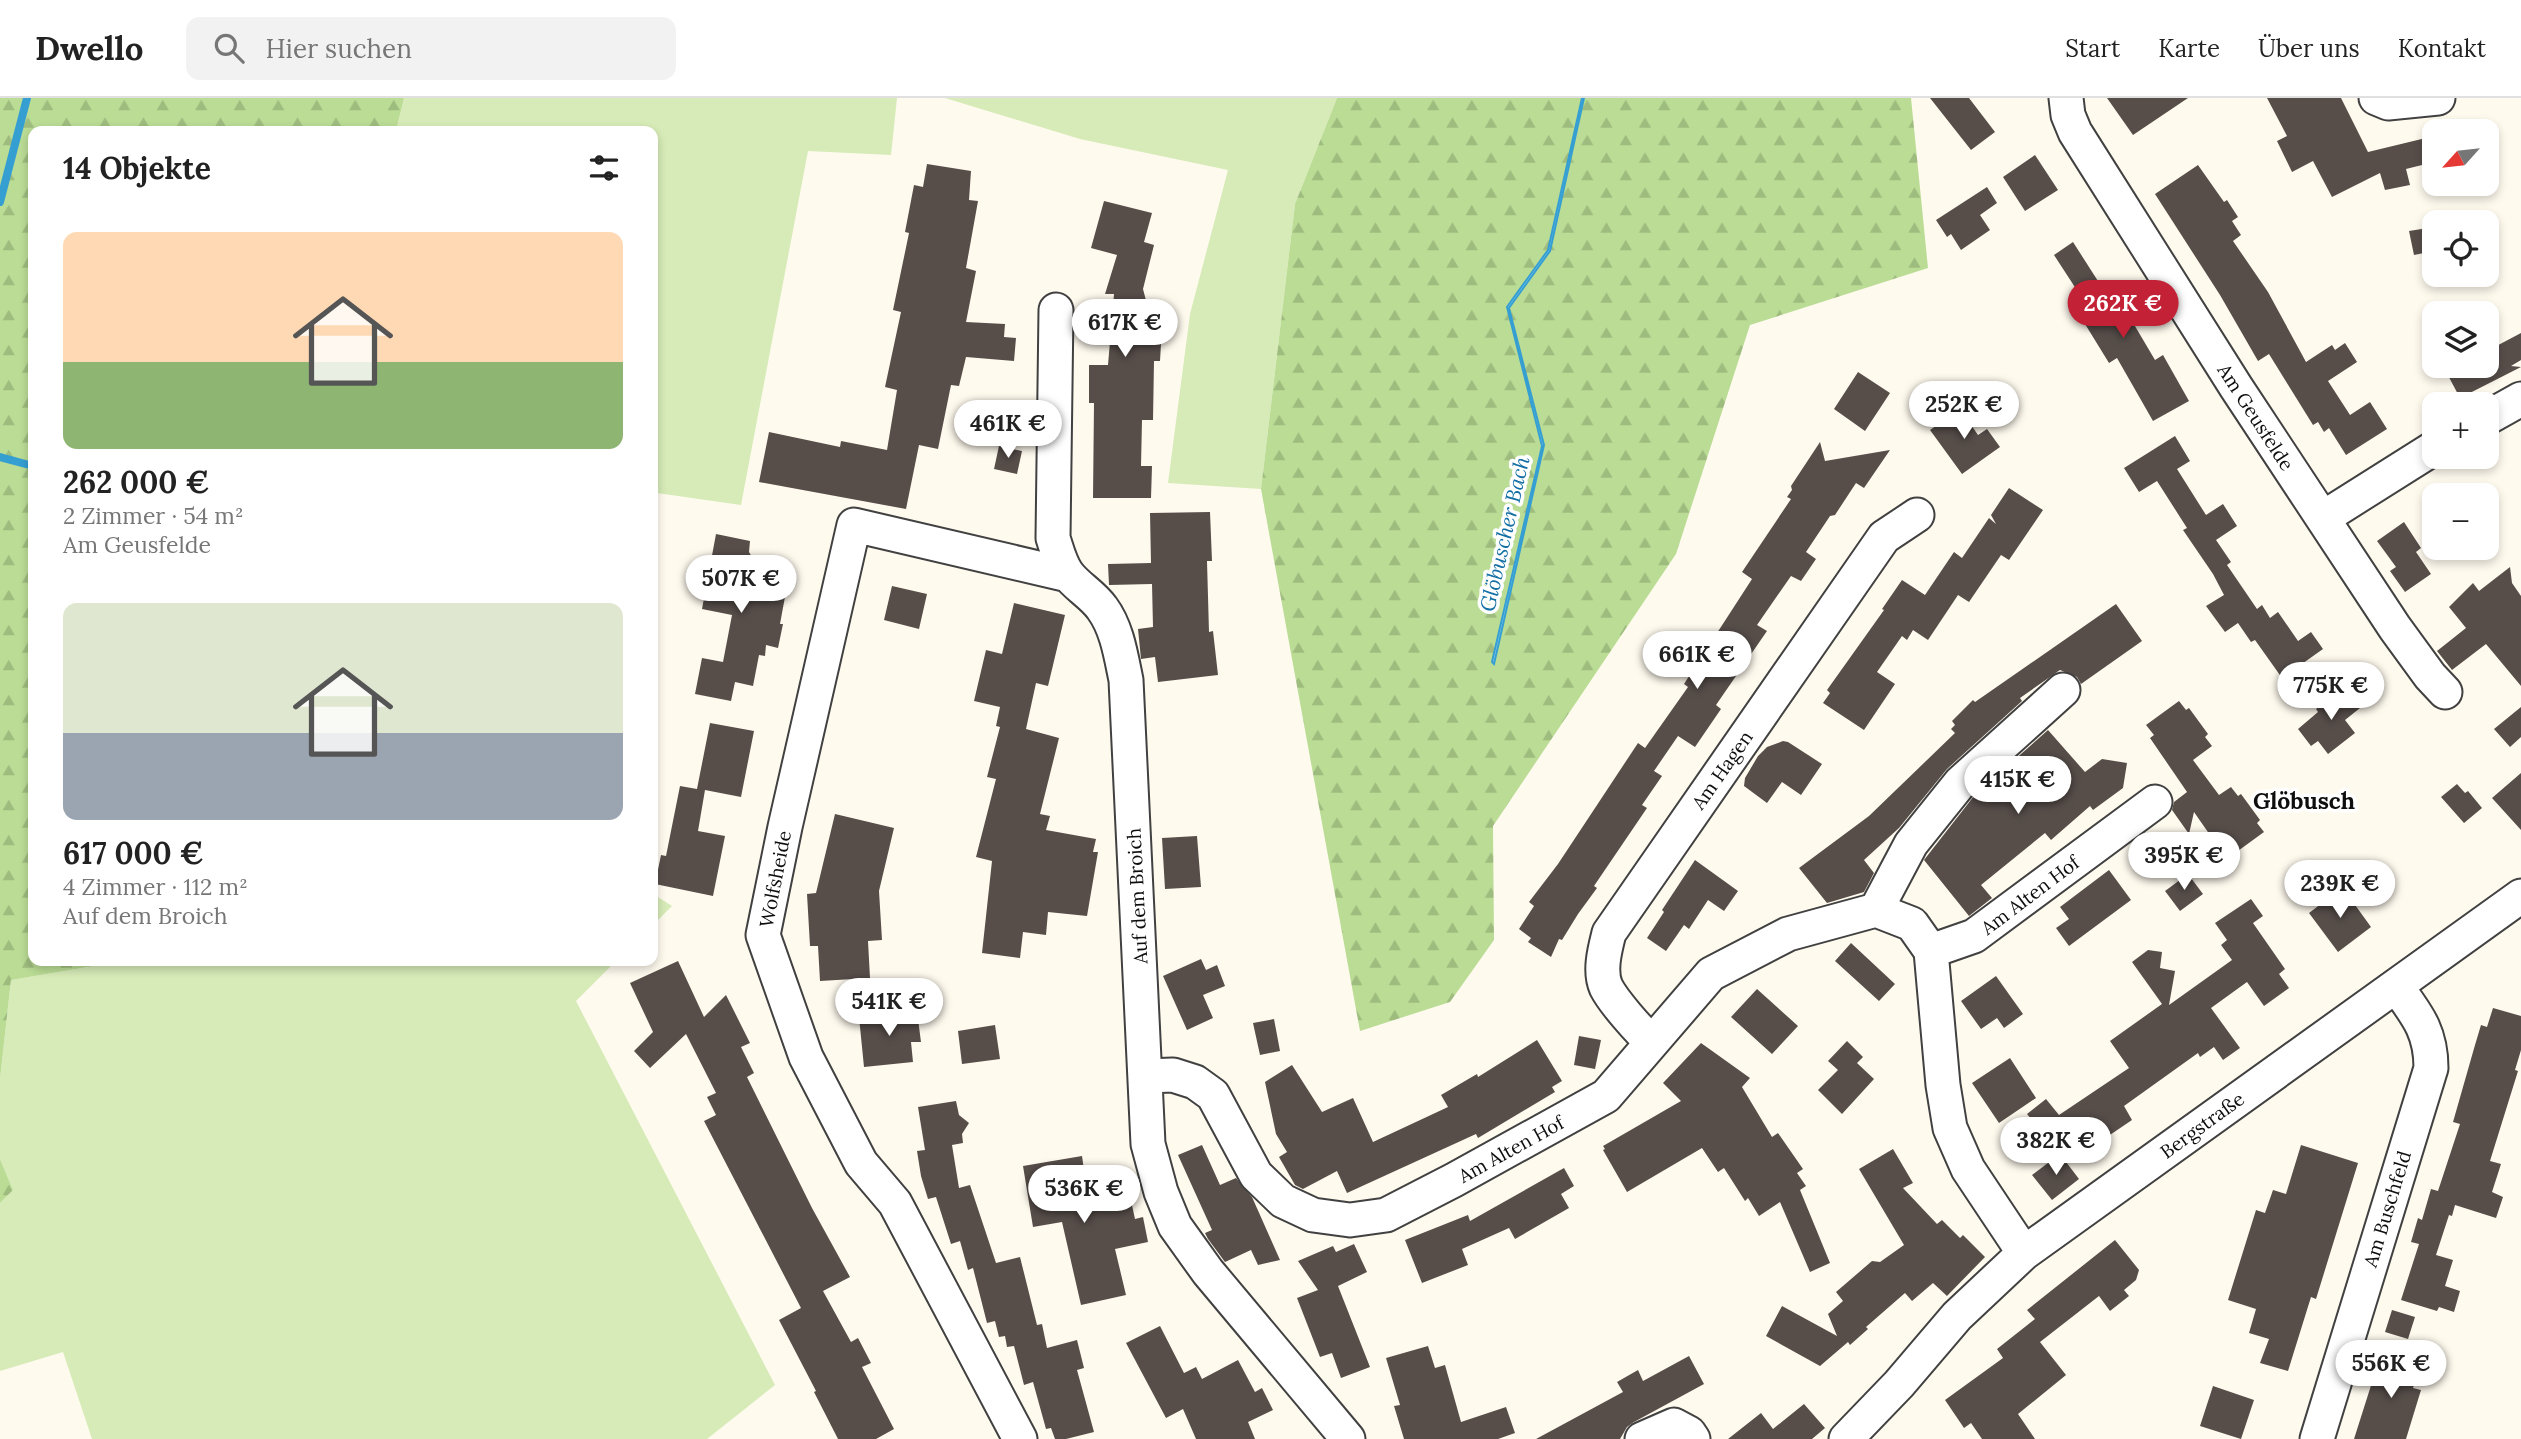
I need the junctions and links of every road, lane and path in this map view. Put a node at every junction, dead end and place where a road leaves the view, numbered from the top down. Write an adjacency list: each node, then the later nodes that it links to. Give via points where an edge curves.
1 (2066, 98): 9 (street, Am Geusfelde, via 2075,132)
2 (2376, 98): 3 (street, via 2388,103)
3 (2438, 98)
4 (1056, 310): 10 (street, Auf dem Broich, via 1053,538)
5 (2521, 399): 6 (street)
6 (2499, 411)
7 (2422, 456): 9 (street)
8 (1917, 515): 18 (street, Am Hagen, via 1884,537 1609,933 1603,958 1606,986)
9 (2323, 518): 12 (street, Am Geusfelde, via 2395,628)
10 (1068, 575): 19 (street, Auf dem Broich, via 1102,607 1126,680); 21 (street, Wolfsheide, via 854,525 763,935 806,1057 861,1163 895,1203)
11 (2063, 690): 15 (street, via 1960,783 1911,844)
12 (2445, 692)
13 (2155, 802): 16 (street, Am Alten Hof, via 1974,936)
14 (2521, 896): 17 (street, Bergstraße)
15 (1876, 910): 16 (street, via 1912,924); 18 (street, Am Alten Hof, via 1788,934 1711,974)
16 (1931, 951): 20 (street, via 1950,1128 1968,1169)
17 (2396, 986): 20 (street, Bergstraße); 26 (street, Am Buschfeld, via 2422,1021 2431,1047 2431,1068)
18 (1651, 1042): 19 (street, Am Alten Hof, via 1606,1096 1409,1205 1386,1215 1350,1220 1313,1215 1283,1200 1256,1175 1213,1095 1195,1082 1173,1075)
19 (1146, 1076): 22 (street, Auf dem Broich, via 1148,1144 1175,1226)
20 (2024, 1253): 25 (street, Bergstraße, via 1957,1316)
21 (1020, 1439)
22 (1348, 1439)
23 (1642, 1439): 24 (street, via 1674,1425)
24 (1693, 1439)
25 (1846, 1439)
26 (2317, 1439)

